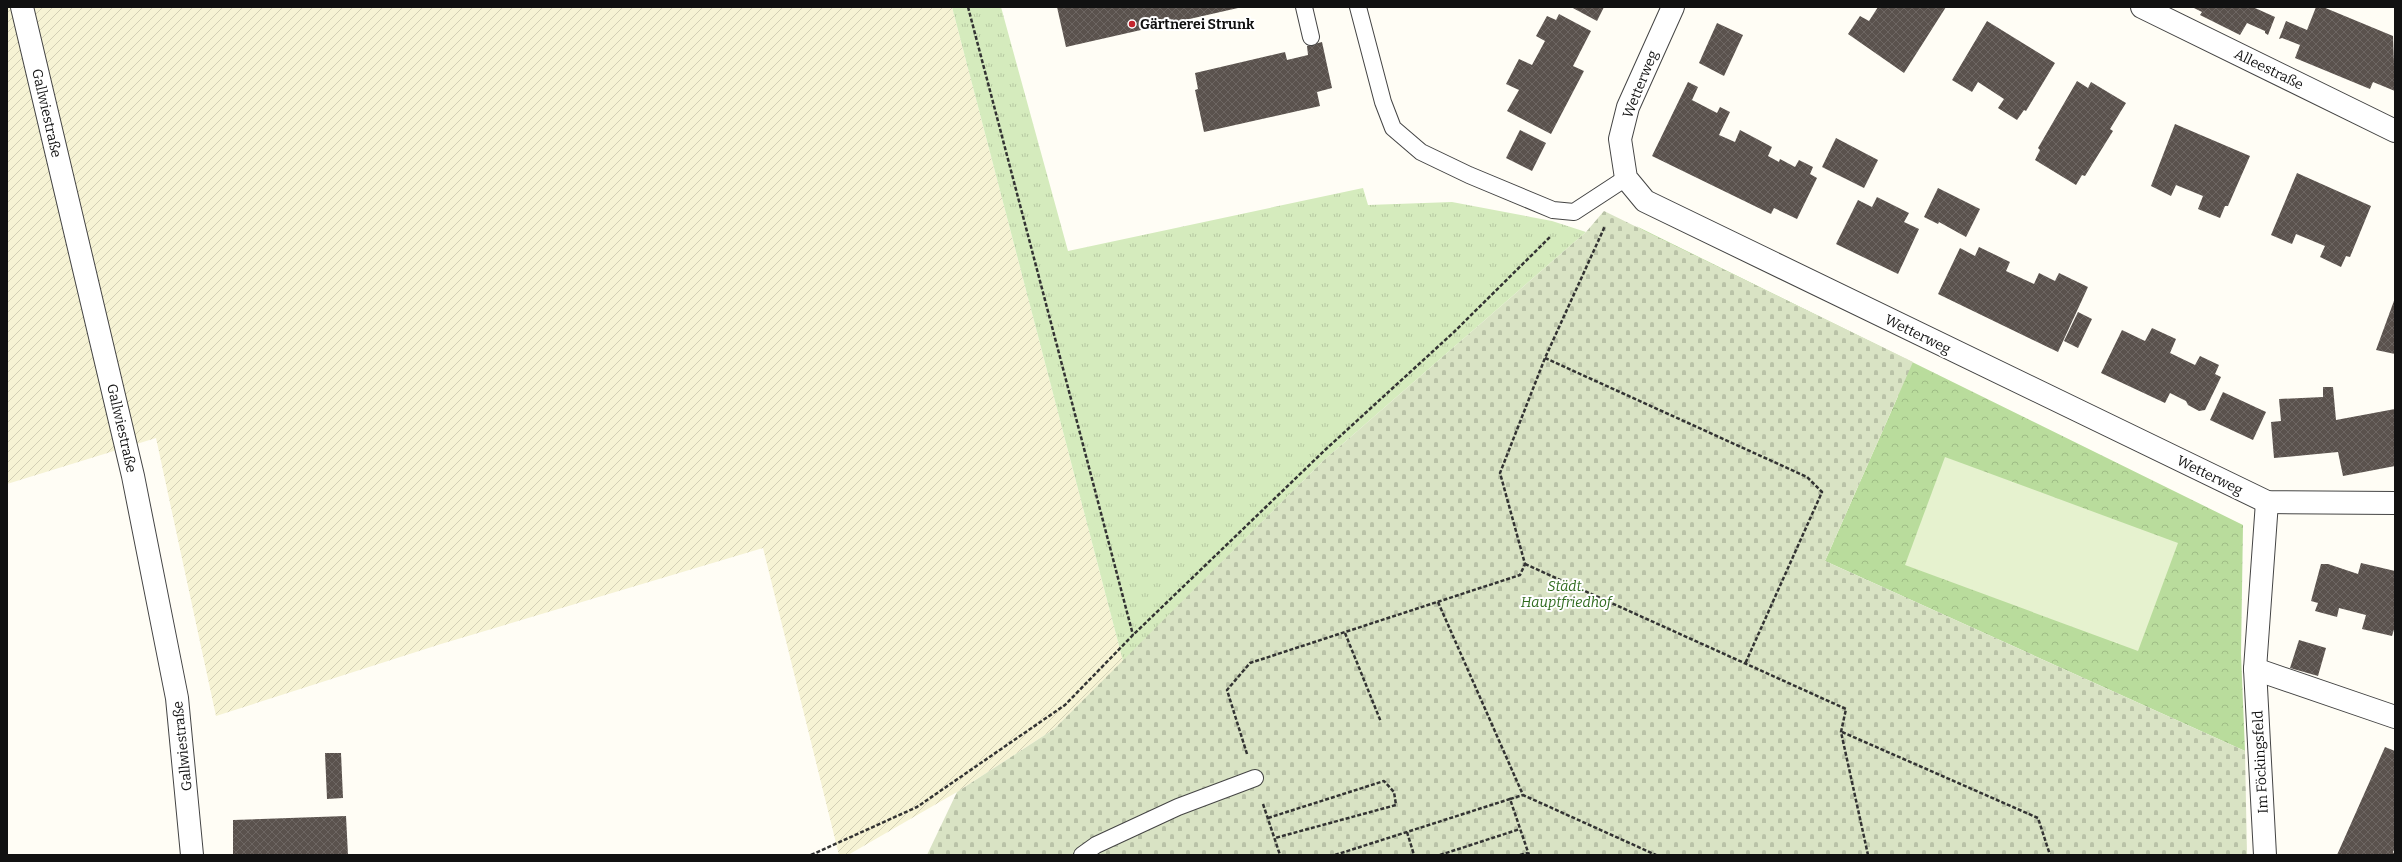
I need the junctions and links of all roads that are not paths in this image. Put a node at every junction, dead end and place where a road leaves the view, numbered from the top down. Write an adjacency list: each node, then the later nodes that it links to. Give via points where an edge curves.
1 (22, 7): 14 (street, Gallwiestraße, via 133,476 177,698)
2 (1304, 7): 6 (lane)
3 (1358, 7): 8 (lane, via 1383,102 1393,128 1421,152 1553,210 1574,212)
4 (1673, 7): 8 (street, Wetterweg, via 1628,107 1620,139)
5 (2142, 7): 7 (street, Alleestraße)
6 (1311, 37)
7 (2395, 131)
8 (1626, 178): 9 (street, Wetterweg, via 1644,201)
9 (2267, 502): 10 (street, Wetterweg); 11 (street, Im Föckingsfeld)
10 (2395, 503)
11 (2255, 669): 12 (street); 16 (street, Im Föckingsfeld)
12 (2395, 716)
13 (1255, 778): 15 (lane, via 1178,807 1096,845)
14 (192, 855)
15 (1082, 855)
16 (2265, 855)

